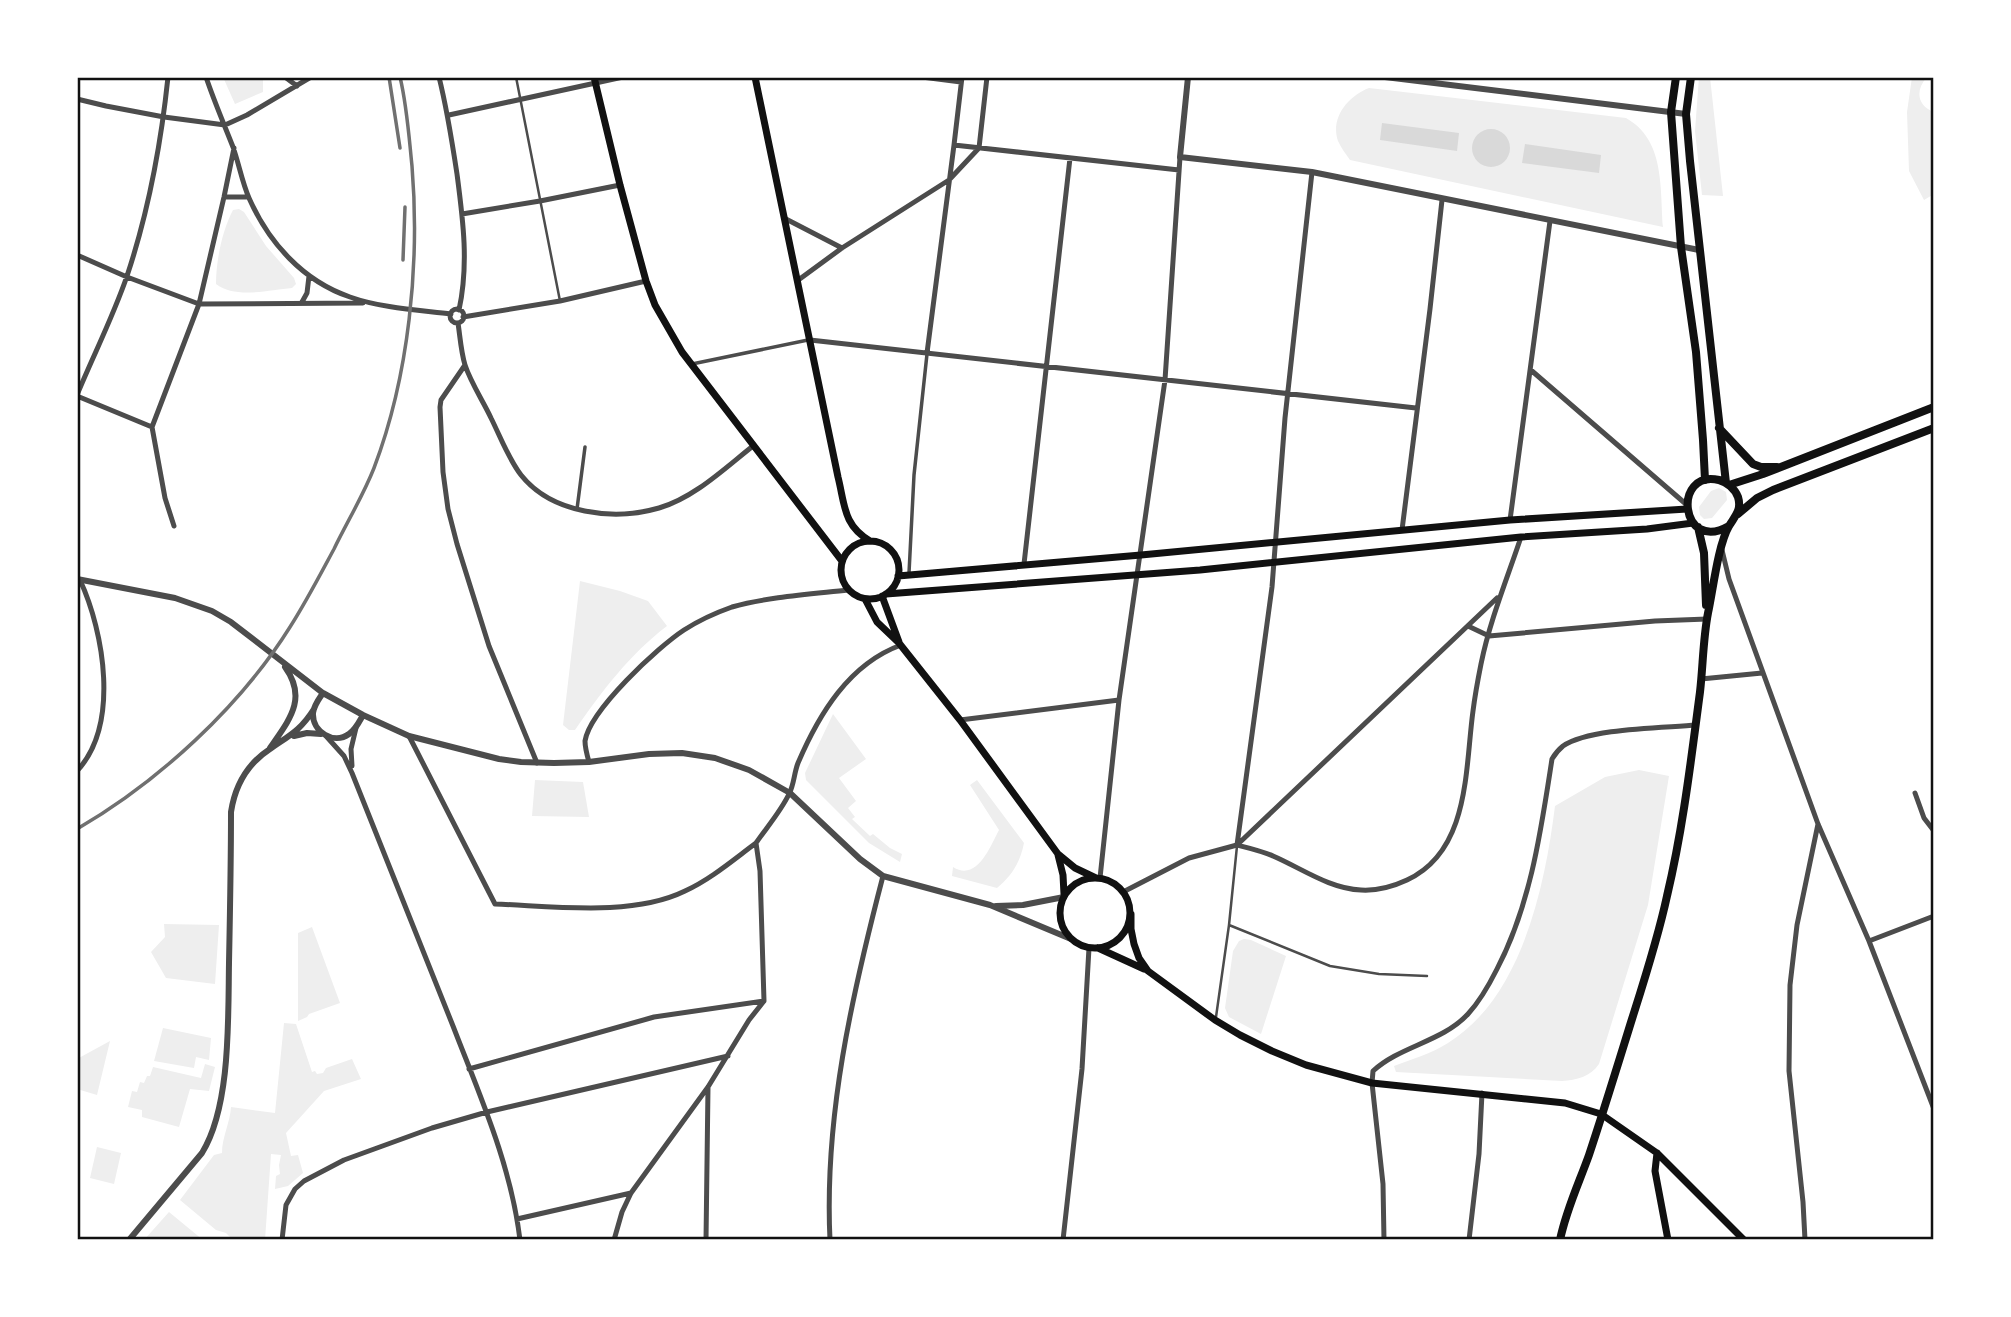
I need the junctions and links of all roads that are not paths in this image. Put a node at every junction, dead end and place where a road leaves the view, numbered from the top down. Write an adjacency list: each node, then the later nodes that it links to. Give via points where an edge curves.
1 (168, 77): 23 (street)
2 (206, 77): 24 (street)
3 (285, 77): 17 (street)
4 (311, 77): 17 (street)
5 (439, 77): 22 (street)
6 (516, 77): 19 (lane)
7 (623, 77): 15 (street)
8 (755, 77): 39 (main road)
9 (922, 77): 16 (street)
10 (987, 77): 27 (street)
11 (1188, 77): 28 (street)
12 (1385, 77): 20 (street)
13 (1676, 77): 20 (main road)
14 (1691, 77): 21 (main road)
15 (595, 79): 19 (street); 33 (main road)
16 (961, 79): 25 (street)
17 (297, 86): 24 (street)
18 (77, 99): 23 (street)
19 (520, 99): 22 (street); 37 (lane)
20 (1671, 112): 21 (street); 41 (main road)
21 (1686, 114): 43 (main road)
22 (449, 115): 38 (street)
23 (164, 117): 24 (street); 48 (street)
24 (223, 125): 26 (street)
25 (954, 145): 27 (street); 32 (street)
26 (233, 148): 34 (street); 35 (street)
27 (979, 148): 29 (street); 32 (street)
28 (1180, 157): 30 (street); 31 (street)
29 (1070, 158): 30 (street); 63 (street)
30 (1179, 170): 65 (street)
31 (1312, 172): 36 (street); 66 (street)
32 (949, 180): 42 (street); 60 (street)
33 (620, 185): 37 (street); 49 (main road)
34 (225, 197): 35 (street); 54 (street)
35 (248, 197): 47 (street, via 276,245)
36 (1442, 200): 40 (street); 69 (street)
37 (540, 201): 38 (street); 51 (lane)
38 (462, 214): 55 (street, via 465,274)
39 (784, 218): 42 (street); 50 (main road)
40 (1550, 221): 41 (street); 64 (street)
41 (1681, 247): 43 (street); 76 (main road, via 1696,352)
42 (842, 248): 50 (street)
43 (1699, 250): 72 (main road)
44 (77, 256): 45 (street)
45 (86, 259): 46 (street); 48 (street)
46 (77, 262)
47 (309, 276): 52 (street); 53 (street)
48 (127, 277): 54 (street); 67 (street)
49 (646, 281): 51 (street); 62 (main road)
50 (797, 281): 59 (main road)
51 (559, 301): 57 (street)
52 (302, 302): 53 (street); 54 (street)
53 (370, 303): 56 (street)
54 (199, 304): 70 (street)
55 (459, 310): 56 (street); 57 (street)
56 (451, 314): 58 (street)
57 (463, 317): 58 (street)
58 (458, 323): 61 (street)
59 (810, 340): 60 (street); 62 (street); 87 (main road, via 849,522)
60 (927, 353): 63 (street); 94 (street)
61 (465, 365): 79 (street, via 522,475 544,495); 121 (street, via 440,407 448,509 489,646)
62 (691, 365): 73 (main road)
63 (1046, 367): 65 (street); 93 (street)
64 (1532, 371): 78 (street); 81 (street)
65 (1165, 380): 66 (street); 90 (street)
66 (1287, 392): 69 (street); 88 (street)
67 (77, 396): 70 (street)
68 (1934, 407): 75 (main road)
69 (1416, 408): 85 (street)
70 (152, 428): 84 (street)
71 (1934, 428): 80 (main road, via 1773,490)
72 (1719, 432): 75 (main road, via 1753,464); 77 (main road)
73 (753, 446): 79 (street, via 689,494 661,508 628,513); 91 (main road)
74 (585, 447): 79 (street)
75 (1780, 467): 77 (main road)
76 (1705, 480): 77 (main road); 78 (main road, via 1694,487)
77 (1728, 484): 80 (main road, via 1738,498)
78 (1687, 507): 81 (main road); 82 (main road)
79 (577, 509)
80 (1738, 514): 83 (main road)
81 (1510, 520): 85 (main road)
82 (1695, 525): 83 (main road, via 1715,531); 86 (main road); 102 (main road, via 1704,553)
83 (1729, 526): 89 (main road)
84 (174, 527)
85 (1402, 530): 88 (main road)
86 (1521, 537): 92 (main road); 100 (street)
87 (870, 541): 91 (main road, via 853,546); 95 (main road, via 890,549 898,562)
88 (1275, 542): 90 (main road); 92 (street)
89 (1722, 547): 102 (main road); 107 (street)
90 (1141, 555): 93 (main road); 96 (street)
91 (842, 561): 98 (main road, via 841,576)
92 (1274, 563): 96 (main road); 129 (street)
93 (1024, 564): 94 (main road)
94 (909, 575): 95 (main road)
95 (898, 576): 99 (main road)
96 (1137, 576): 99 (main road); 110 (street)
97 (78, 580): 106 (street, via 193,603 231,622); 122 (street, via 97,637 104,695 92,751)
98 (848, 590): 101 (main road); 120 (street, via 734,607 681,631 628,679 600,712 585,742)
99 (884, 595): 101 (main road); 105 (main road)
100 (1500, 596): 103 (street); 104 (street)
101 (865, 599): 105 (main road, via 877,622)
102 (1707, 619): 104 (street); 108 (main road)
103 (1468, 626): 104 (street); 129 (street)
104 (1489, 636): 129 (street, via 1458,816 1445,846 1420,874 1391,887 1357,890)
105 (900, 644): 113 (main road); 124 (street, via 848,679 814,728)
106 (280, 660): 109 (street); 119 (street, via 294,683 295,706)
107 (1762, 673): 108 (street); 126 (street)
108 (1701, 679): 114 (main road)
109 (323, 692): 111 (street); 112 (street)
110 (1119, 700): 113 (street); 132 (street)
111 (314, 709): 116 (street, via 315,724); 118 (street)
112 (363, 715): 115 (street); 117 (street)
113 (960, 720): 130 (main road)
114 (1696, 725): 149 (street, via 1599,733 1557,752 1526,895 1492,980 1468,1014 1450,1029 1379,1066 1373,1071); 154 (main road, via 1667,897)
115 (356, 727): 116 (street, via 346,736); 123 (street)
116 (325, 735): 118 (street); 123 (street)
117 (409, 736): 121 (street, via 499,759); 128 (street, via 495,904 618,906 655,902 694,887)
118 (289, 738): 119 (street)
119 (268, 749): 158 (street, via 241,780 232,812 228,1034 215,1124 202,1153)
120 (589, 762): 121 (street); 124 (street, via 649,754 715,758 750,770)
121 (537, 763)
122 (77, 771)
123 (352, 773): 148 (street)
124 (790, 793): 128 (street); 131 (street)
125 (1915, 793): 127 (street)
126 (1818, 824): 140 (street); 170 (street, via 1790,985 1789,1071)
127 (1934, 831)
128 (756, 843): 145 (street)
129 (1237, 845): 133 (street, via 1189,858); 138 (lane)
130 (1058, 854): 132 (main road); 134 (main road)
131 (883, 876): 135 (street); 163 (street, via 860,964 841,1069 831,1156)
132 (1098, 878): 133 (main road); 134 (main road, via 1080,881)
133 (1123, 892): 136 (main road)
134 (1064, 897): 135 (street, via 1023,905); 139 (main road, via 1059,914)
135 (990, 905): 139 (street)
136 (1130, 914): 142 (main road, via 1120,937); 143 (main road, via 1134,944)
137 (1934, 916): 140 (street)
138 (1230, 925): 144 (lane, via 1330,966); 146 (lane)
139 (1071, 939): 141 (main road)
140 (1869, 940): 152 (street)
141 (1089, 948): 142 (main road); 164 (street, via 1082,1069)
142 (1098, 948): 143 (main road)
143 (1148, 971): 146 (main road)
144 (1427, 976)
145 (764, 1001): 147 (street); 148 (street, via 654,1017)
146 (1215, 1020): 149 (main road, via 1306,1065)
147 (728, 1056): 150 (street); 153 (street)
148 (469, 1069): 153 (street)
149 (1373, 1083): 151 (main road); 165 (street)
150 (708, 1087): 156 (street); 162 (street)
151 (1482, 1093): 154 (main road, via 1565,1103); 166 (street)
152 (1934, 1109)
153 (487, 1111): 157 (street); 159 (street, via 344,1160 304,1181 286,1205)
154 (1601, 1114): 155 (main road); 167 (main road)
155 (1657, 1153): 168 (main road, via 1655,1171); 169 (main road)
156 (631, 1193): 157 (street); 161 (street)
157 (517, 1219): 160 (street)
158 (129, 1240)
159 (282, 1240)
160 (520, 1240)
161 (614, 1240)
162 (706, 1240)
163 (830, 1240)
164 (1063, 1240)
165 (1384, 1240)
166 (1469, 1240)
167 (1560, 1240)
168 (1668, 1240)
169 (1745, 1240)
170 (1805, 1240)

